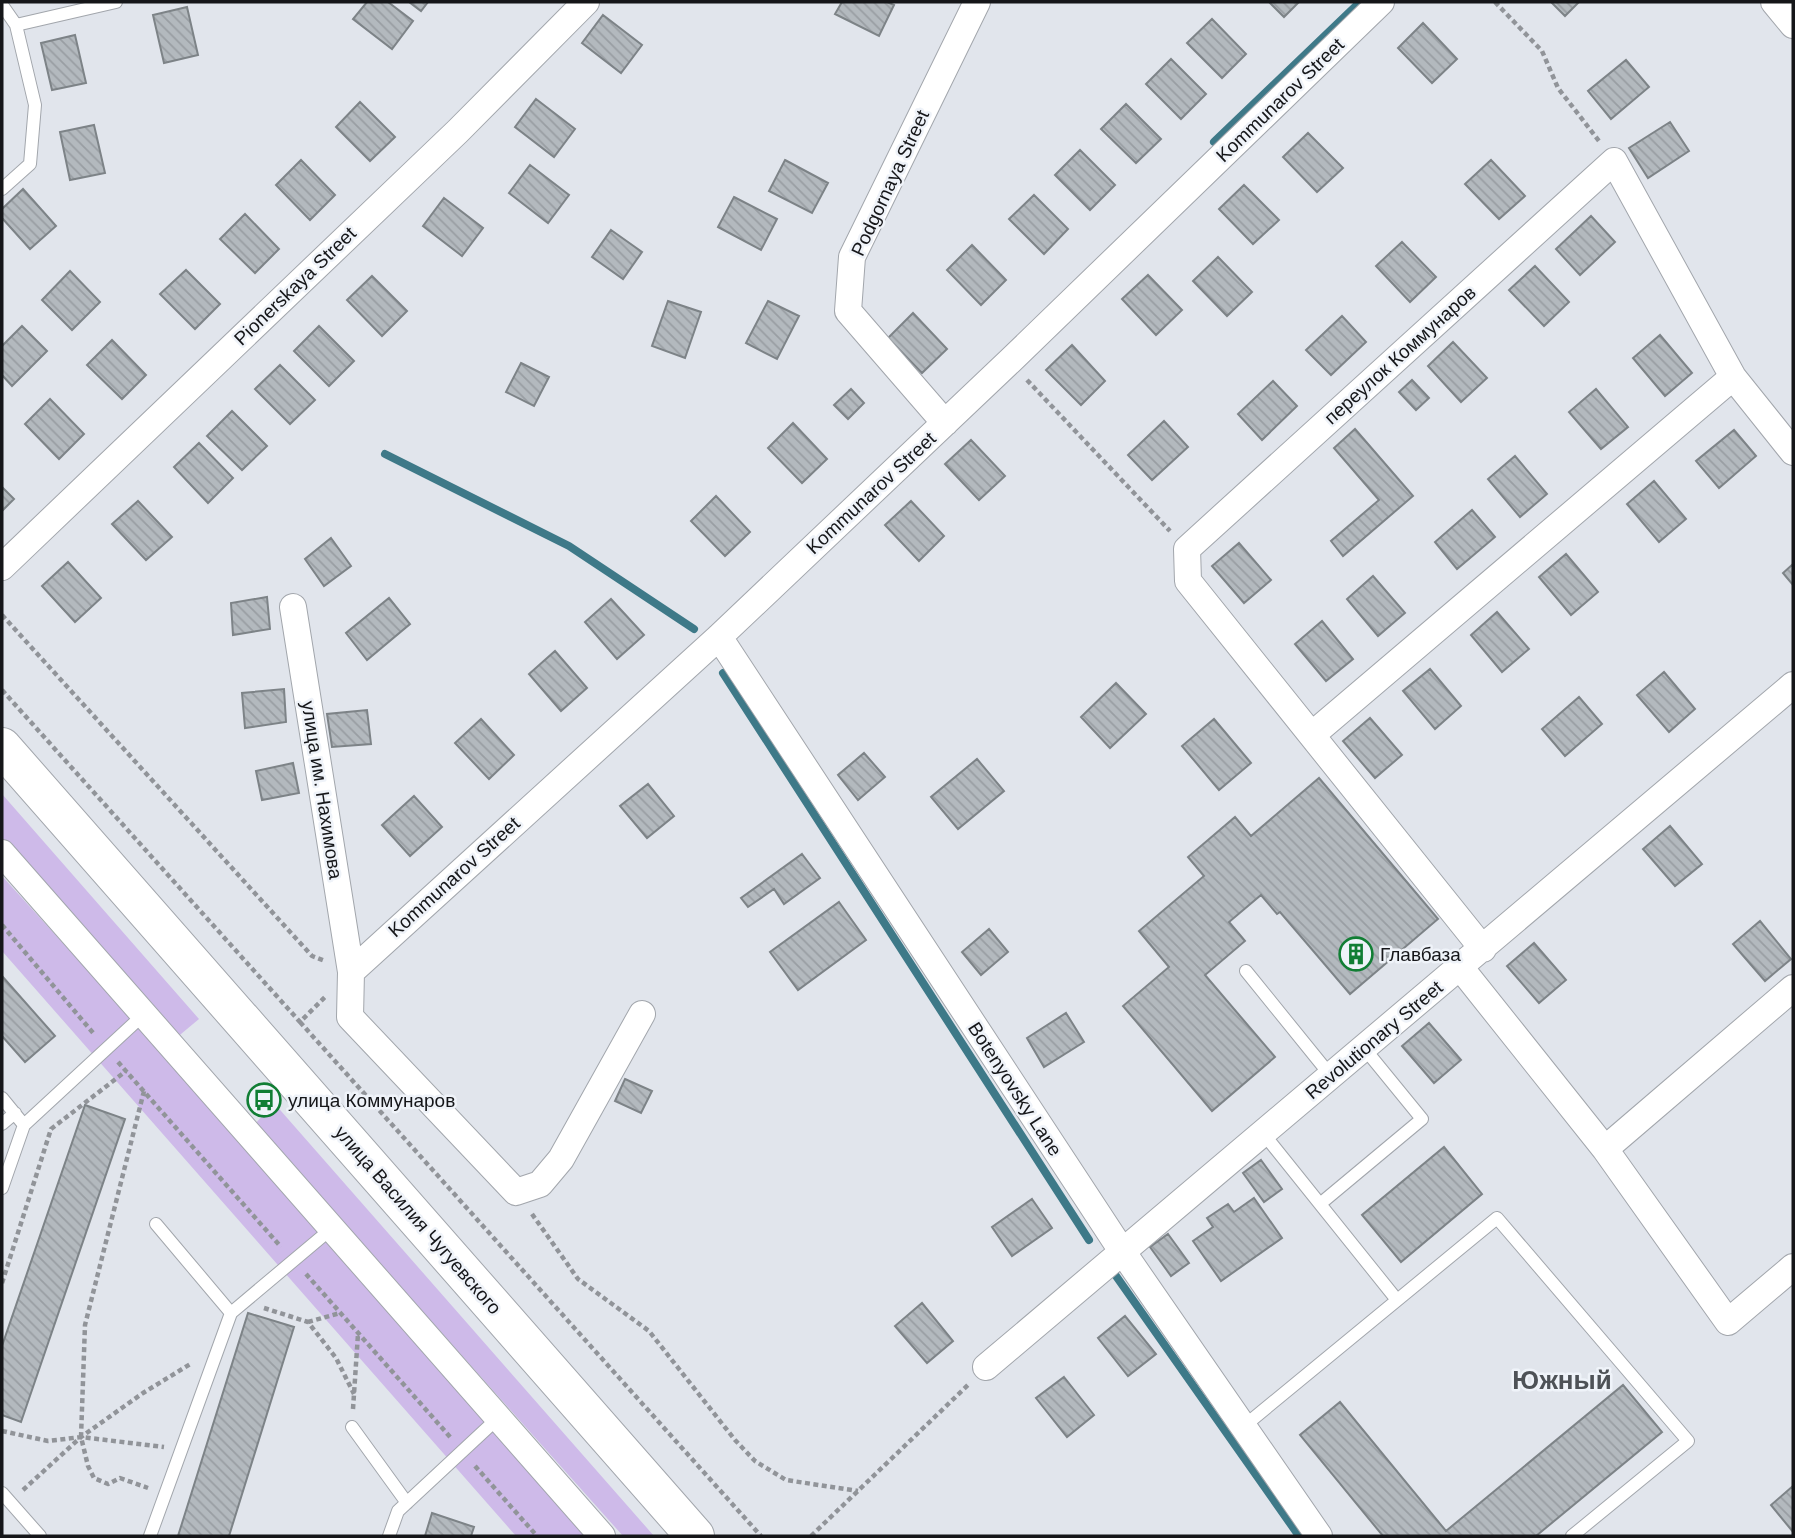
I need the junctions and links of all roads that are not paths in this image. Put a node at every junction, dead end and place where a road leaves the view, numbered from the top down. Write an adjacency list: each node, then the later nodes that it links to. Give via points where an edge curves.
1 (116, 2): 8 (lane)
2 (586, 2): 13 (street, Pionerskaya Street)
3 (976, 2): 11 (street, Podgornaya Street, via 852,257 848,311)
4 (1381, 2): 11 (street, Kommunarov Street)
5 (1774, 2): 7 (street)
6 (2, 5): 8 (lane)
7 (1793, 25)
8 (16, 26): 9 (lane, via 35,105 30,164)
9 (2, 189)
10 (1732, 377): 12 (street); 17 (street); 17 (street, переулок Коммунаров, via 1614,161 1186,549 1188,581)
11 (945, 423): 15 (street, Kommunarov Street)
12 (1793, 452)
13 (2, 568)
14 (293, 607): 23 (street, улица им. Нахимова)
15 (719, 637): 23 (street, Kommunarov Street); 39 (street, Botenyovsky Lane)
16 (1793, 685): 20 (street, Revolutionary Street)
17 (1313, 734): 20 (street)
18 (2, 747): 53 (main road, улица Василия Чугуевского)
19 (2, 853): 26 (street)
20 (1483, 949): 21 (street, Revolutionary Street)
21 (1460, 967): 27 (street, Revolutionary Street); 34 (street)
22 (1246, 971): 28 (lane)
23 (351, 972): 25 (street, улица им. Нахимова, via 350,1017 516,1192 540,1184 561,1159)
24 (1793, 988): 34 (street)
25 (642, 1014)
26 (143, 1015): 32 (lane); 38 (street)
27 (1364, 1048): 28 (street, Revolutionary Street); 36 (lane, via 1422,1119)
28 (1331, 1076): 33 (street, Revolutionary Street)
29 (2, 1097): 30 (lane)
30 (15, 1113): 31 (lane); 32 (lane)
31 (2, 1124)
32 (24, 1125): 35 (lane)
33 (1263, 1133): 36 (lane); 39 (street, Revolutionary Street)
34 (1605, 1149): 40 (street, via 1728,1322)
35 (2, 1188)
36 (1321, 1204): 41 (lane)
37 (156, 1224): 42 (lane)
38 (331, 1228): 42 (lane); 44 (street)
39 (1122, 1251): 43 (street, Revolutionary Street); 46 (street, Botenyovsky Lane)
40 (1793, 1267)
41 (1397, 1300): 46 (lane); 55 (lane, via 1497,1218 1688,1441)
42 (230, 1313): 50 (lane)
43 (986, 1367)
44 (498, 1418): 48 (lane); 52 (street)
45 (352, 1427): 48 (lane)
46 (1243, 1427): 54 (street, Botenyovsky Lane)
47 (6, 1498): 49 (lane)
48 (407, 1503): 51 (lane, via 398,1511)
49 (40, 1536)
50 (150, 1536)
51 (389, 1536)
52 (601, 1536)
53 (695, 1536)
54 (1319, 1536)
55 (1572, 1536)

